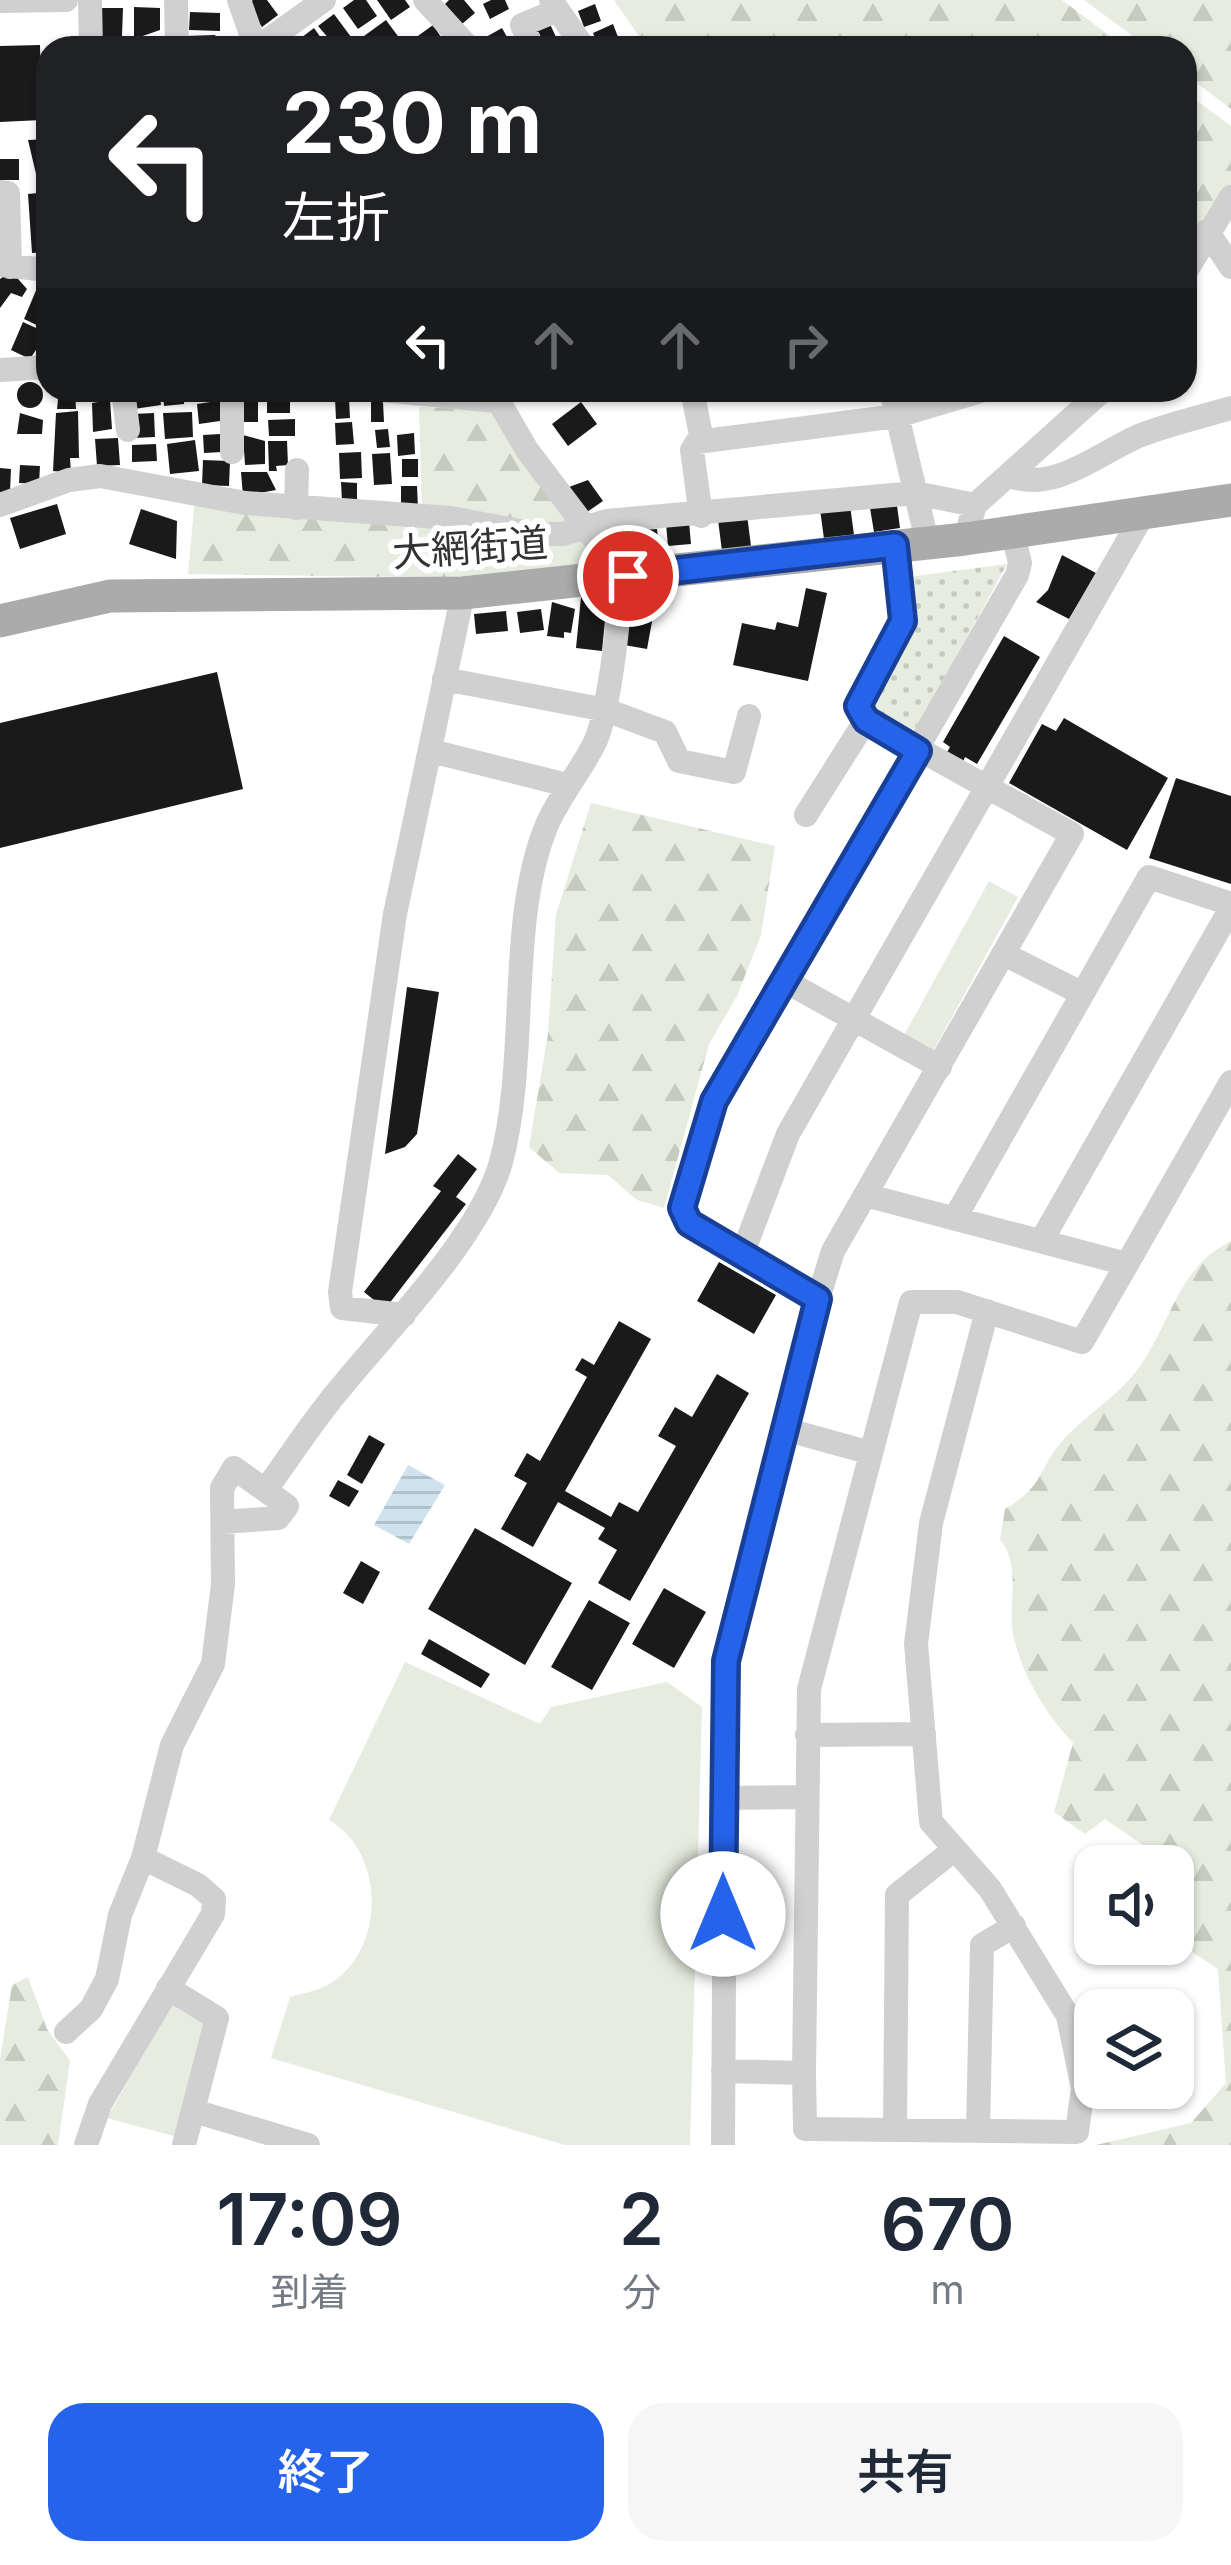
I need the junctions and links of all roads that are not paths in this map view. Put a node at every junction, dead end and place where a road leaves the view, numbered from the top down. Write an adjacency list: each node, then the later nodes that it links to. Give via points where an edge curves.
1 (66, 0): 7 (street)
2 (91, 0): 9 (street)
3 (176, 0): 10 (street)
4 (239, 0): 11 (street)
5 (324, 0): 12 (street)
6 (425, 0): 13 (street)
7 (0, 1)
8 (554, 5): 14 (street, via 522,25); 15 (street)
9 (91, 36)
10 (177, 36)
11 (252, 36)
12 (273, 36)
13 (458, 36)
14 (527, 36)
15 (576, 36)
16 (0, 192): 20 (street, via 8,194)
17 (1231, 197): 18 (street)
18 (1207, 231): 19 (street); 21 (street)
19 (1197, 250)
20 (5, 266): 22 (street)
21 (1231, 267)
22 (36, 269)
23 (36, 368): 24 (street)
24 (0, 370)
25 (124, 402): 34 (street)
26 (232, 402): 36 (street)
27 (498, 402): 46 (street)
28 (694, 402): 35 (street)
29 (894, 402): 33 (street)
30 (943, 402): 33 (street)
31 (1090, 402): 38 (street)
32 (1231, 408): 38 (street, via 1141,436 1055,477)
33 (897, 416): 35 (street); 39 (street)
34 (128, 430)
35 (702, 440): 45 (street, via 692,450)
36 (232, 452)
37 (297, 470): 43 (street)
38 (1010, 476): 41 (street)
39 (915, 493): 41 (street); 45 (street); 49 (street)
40 (1231, 500): 44 (main road, 大網街道)
41 (975, 505): 48 (street)
42 (0, 506): 43 (street, via 45,476 84,476)
43 (296, 508): 46 (street, via 451,518 536,534)
44 (1145, 511): 47 (main road, 大網街道); 60 (street)
45 (701, 517): 46 (street)
46 (590, 528): 50 (street)
47 (1012, 530): 48 (main road, 大網街道); 58 (street, via 1017,575)
48 (965, 539): 49 (main road, 大網街道)
49 (911, 543): 50 (main road, 大網街道); 56 (street, via 903,621 863,688 858,706)
50 (620, 578): 51 (main road, 大網街道); 54 (street)
51 (463, 593): 52 (main road, 大網街道, via 110,596); 53 (street)
52 (0, 621)
53 (444, 680): 54 (street); 57 (street)
54 (606, 710): 55 (street, via 664,732 679,761 734,772); 59 (street)
55 (749, 716)
56 (866, 720): 58 (street); 61 (street)
57 (431, 751): 59 (street); 76 (street, via 395,914 340,1292 342,1308)
58 (918, 751): 60 (street); 64 (street)
59 (567, 785): 76 (street, via 544,830 530,898 500,1167)
60 (987, 788): 63 (street, via 1072,834); 66 (street)
61 (806, 815)
62 (1231, 906): 65 (street, via 1149,878); 71 (street)
63 (1004, 953): 65 (street); 67 (street)
64 (784, 981): 66 (street); 72 (street, via 714,1101 682,1208 689,1223)
65 (1082, 993): 70 (street)
66 (852, 1020): 67 (street); 72 (street, via 788,1134)
67 (940, 1067): 69 (street)
68 (1231, 1082): 73 (street)
69 (866, 1195): 70 (street); 74 (street, via 833,1251)
70 (956, 1216): 71 (street)
71 (1043, 1238): 73 (street)
72 (742, 1255): 74 (street)
73 (1127, 1264): 75 (street, via 1082,1342)
74 (818, 1299): 77 (street)
75 (987, 1311): 78 (street, via 911,1302); 81 (street, via 931,1522 916,1644)
76 (404, 1315): 79 (street)
77 (784, 1429): 78 (street); 84 (street, via 726,1661)
78 (871, 1454): 82 (street, via 809,1689)
79 (267, 1488): 80 (street, via 234,1468 222,1488); 80 (street, via 287,1506 278,1518)
80 (223, 1522): 86 (street, via 212,1664 172,1745)
81 (924, 1734): 82 (street); 85 (street, via 932,1822)
82 (807, 1735): 83 (street)
83 (806, 1797): 84 (street); 91 (street)
84 (724, 1798): 90 (street)
85 (955, 1849): 87 (street); 93 (street, via 897,1895)
86 (142, 1858): 88 (street, via 214,1900); 89 (street, via 107,1979)
87 (1014, 1926): 94 (street, via 982,1945); 94 (street, via 1068,2016 1083,2088 1077,2132)
88 (167, 1988): 92 (street, via 217,2018); 95 (street, via 100,2104)
89 (66, 2032)
90 (723, 2071): 91 (street); 98 (street)
91 (804, 2073): 93 (street, via 806,2129)
92 (194, 2111): 96 (street); 97 (street)
93 (895, 2130): 94 (street)
94 (978, 2131)
95 (86, 2145)
96 (184, 2145)
97 (308, 2145)
98 (722, 2145)

